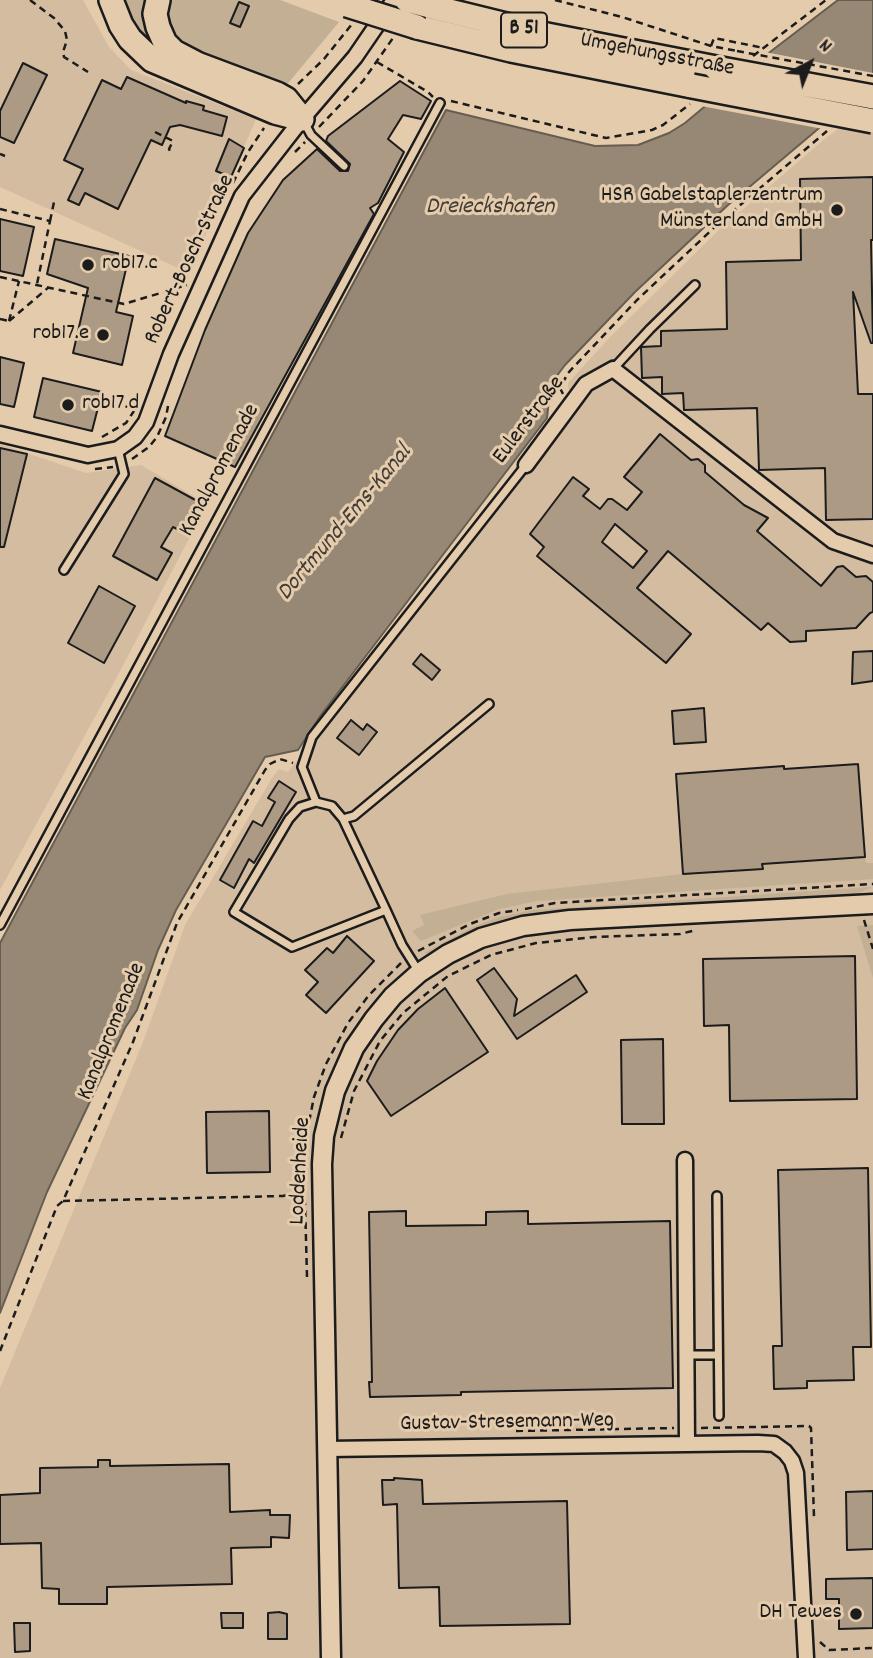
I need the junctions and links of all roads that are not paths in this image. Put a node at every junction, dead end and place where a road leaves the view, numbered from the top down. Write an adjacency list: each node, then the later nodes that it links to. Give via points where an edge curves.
1 (111, 0): 9 (highway, via 130,39 152,60)
2 (158, 0): 9 (highway, via 158,27 174,52 277,94)
3 (394, 0): 9 (street, Robert-Bosch-Straße)
4 (418, 3): 6 (highway, Umgehungsstraße / B 51, bridge, via 547,35 714,57)
5 (345, 8): 8 (highway, Umgehungsstraße / B 51, bridge, via 511,50)
6 (873, 97)
7 (440, 103): 23 (lane, Kanalpromenade)
8 (873, 121)
9 (310, 123): 10 (lane, via 311,135); 14 (street, Robert-Bosch-Straße, via 242,196 171,354 146,422)
10 (344, 166)
11 (695, 285): 12 (lane)
12 (613, 369): 15 (street, Eulerstraße, via 586,384); 16 (street, via 833,541)
13 (0, 433): 14 (street, via 88,455)
14 (118, 449): 17 (lane, via 124,474)
15 (526, 465): 19 (lane, Eulerstraße, via 312,737 302,767)
16 (873, 555)
17 (64, 570)
18 (489, 704): 20 (lane, via 354,816)
19 (316, 802): 20 (lane, via 332,806); 22 (lane, via 300,807 289,819 234,912 292,947)
20 (343, 819): 22 (lane)
21 (873, 904): 24 (street, Loddenheide, via 523,926 464,946)
22 (386, 910): 24 (lane)
23 (0, 925)
24 (419, 973): 31 (street, Loddenheide, via 387,1004 354,1048 335,1091 324,1136 321,1193)
25 (685, 1160): 27 (street)
26 (717, 1196): 28 (lane)
27 (686, 1355): 28 (lane); 30 (street)
28 (717, 1355): 29 (lane)
29 (719, 1416)
30 (687, 1444): 31 (street, Gustav-Stresemann-Weg); 33 (street, Gustav-Stresemann-Weg, via 774,1444 792,1461)
31 (327, 1449): 32 (street, Loddenheide)
32 (331, 1658)
33 (806, 1658)

